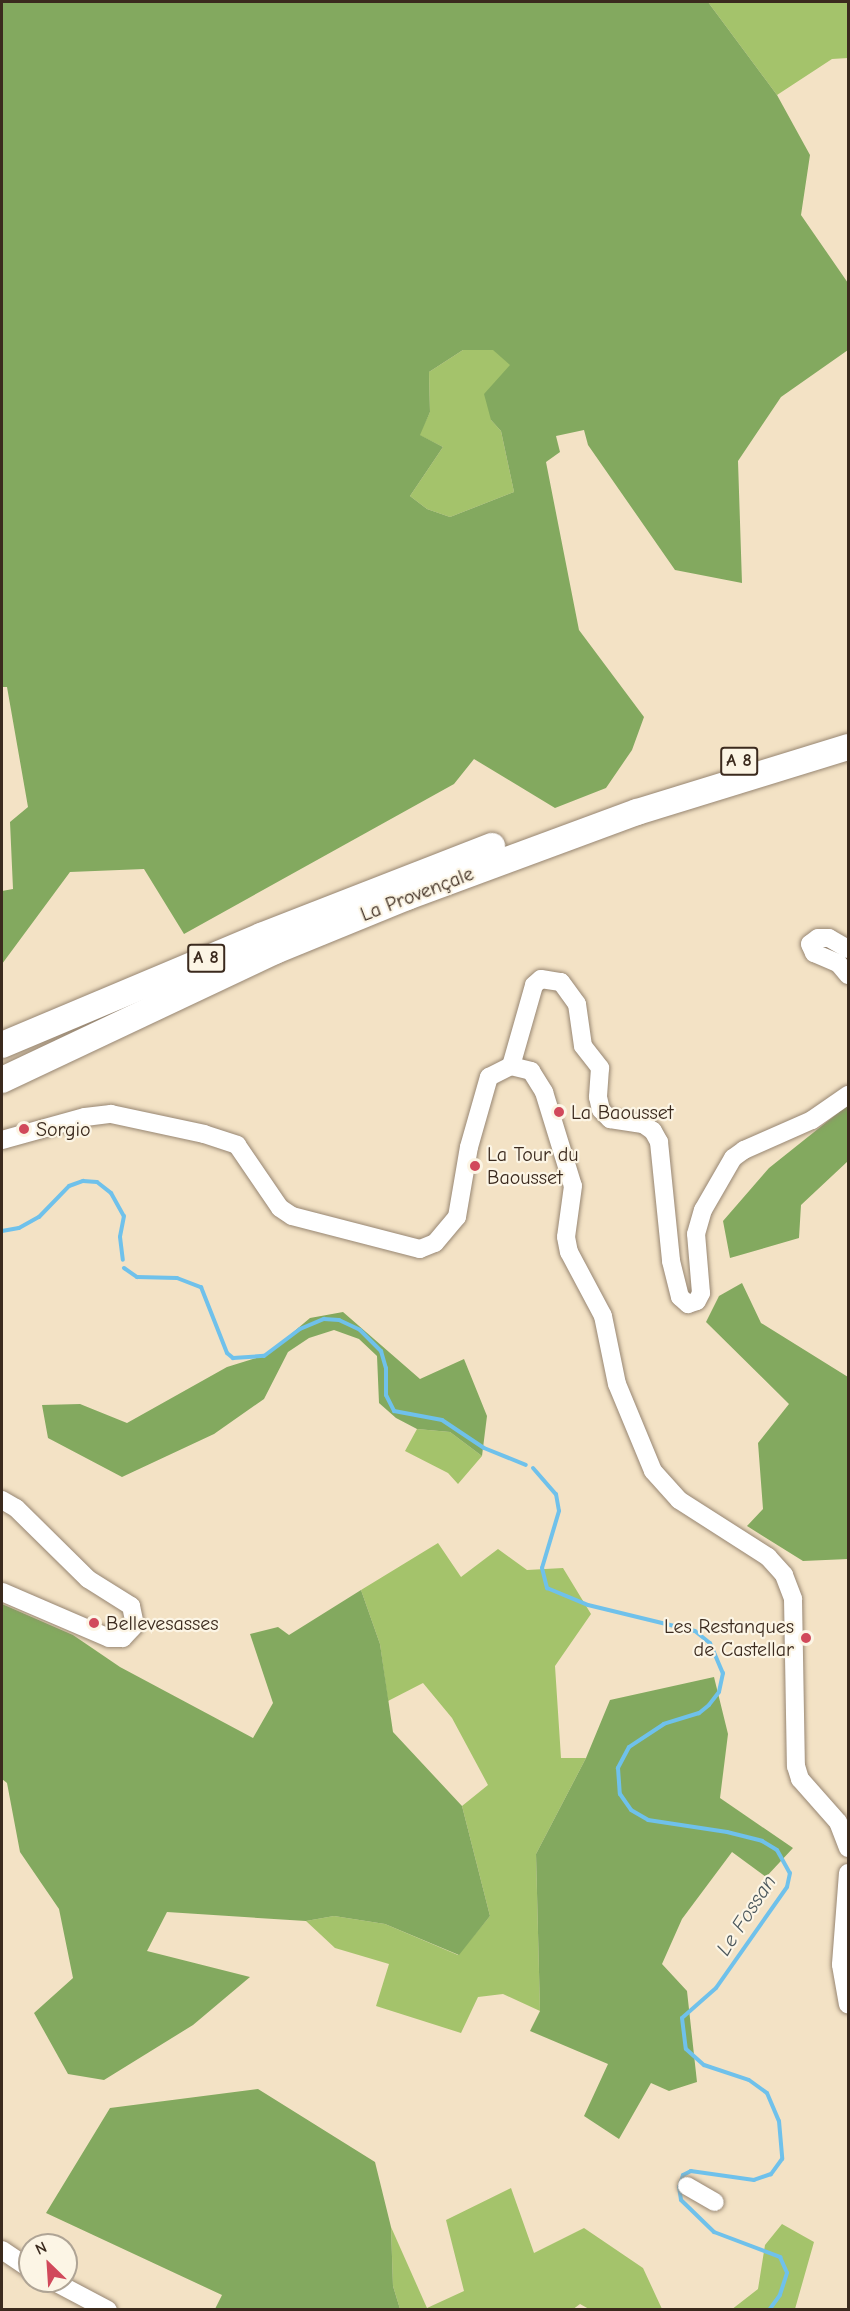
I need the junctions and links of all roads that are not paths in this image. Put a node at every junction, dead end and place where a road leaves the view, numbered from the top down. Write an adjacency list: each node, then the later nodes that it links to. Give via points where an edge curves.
1 (849, 729): 3 (highway, La Provençale / A 8)
2 (849, 747): 3 (highway, La Provençale / A 8)
3 (634, 805): 4 (highway, La Provençale / A 8)
4 (404, 889): 7 (highway, La Provençale / A 8); 9 (highway, La Provençale / A 8)
5 (849, 949): 6 (street, via 829,938 818,938 810,944 814,953 838,963)
6 (849, 975)
7 (8, 1042)
8 (511, 1066): 10 (street, via 534,986 541,979 561,982 577,1004 583,1046 600,1068 601,1110 610,1119 643,1124 659,1142 671,1261 680,1297 688,1304 697,1301 701,1293 696,1234 703,1210 733,1158 812,1120); 11 (street, via 489,1077 482,1095 457,1217 435,1243 420,1249 292,1216 280,1208 237,1145 204,1134 111,1114 85,1117); 14 (street, via 531,1071 544,1092 573,1186 566,1237 569,1252 603,1316 617,1384 654,1471 679,1500 754,1546 784,1575 796,1614 796,1766 800,1779 838,1822)
9 (2, 1080)
10 (849, 1095)
11 (2, 1140)
12 (2, 1500): 13 (street, via 16,1508 88,1579 131,1606 135,1625 123,1638 109,1638)
13 (2, 1592)
14 (849, 1848)
15 (849, 1873): 16 (street, via 841,1965)
16 (849, 2004)
17 (687, 2186): 18 (street)
18 (714, 2202)
19 (2, 2250): 20 (street)
20 (18, 2261)
21 (76, 2293): 22 (street)
22 (108, 2310)

